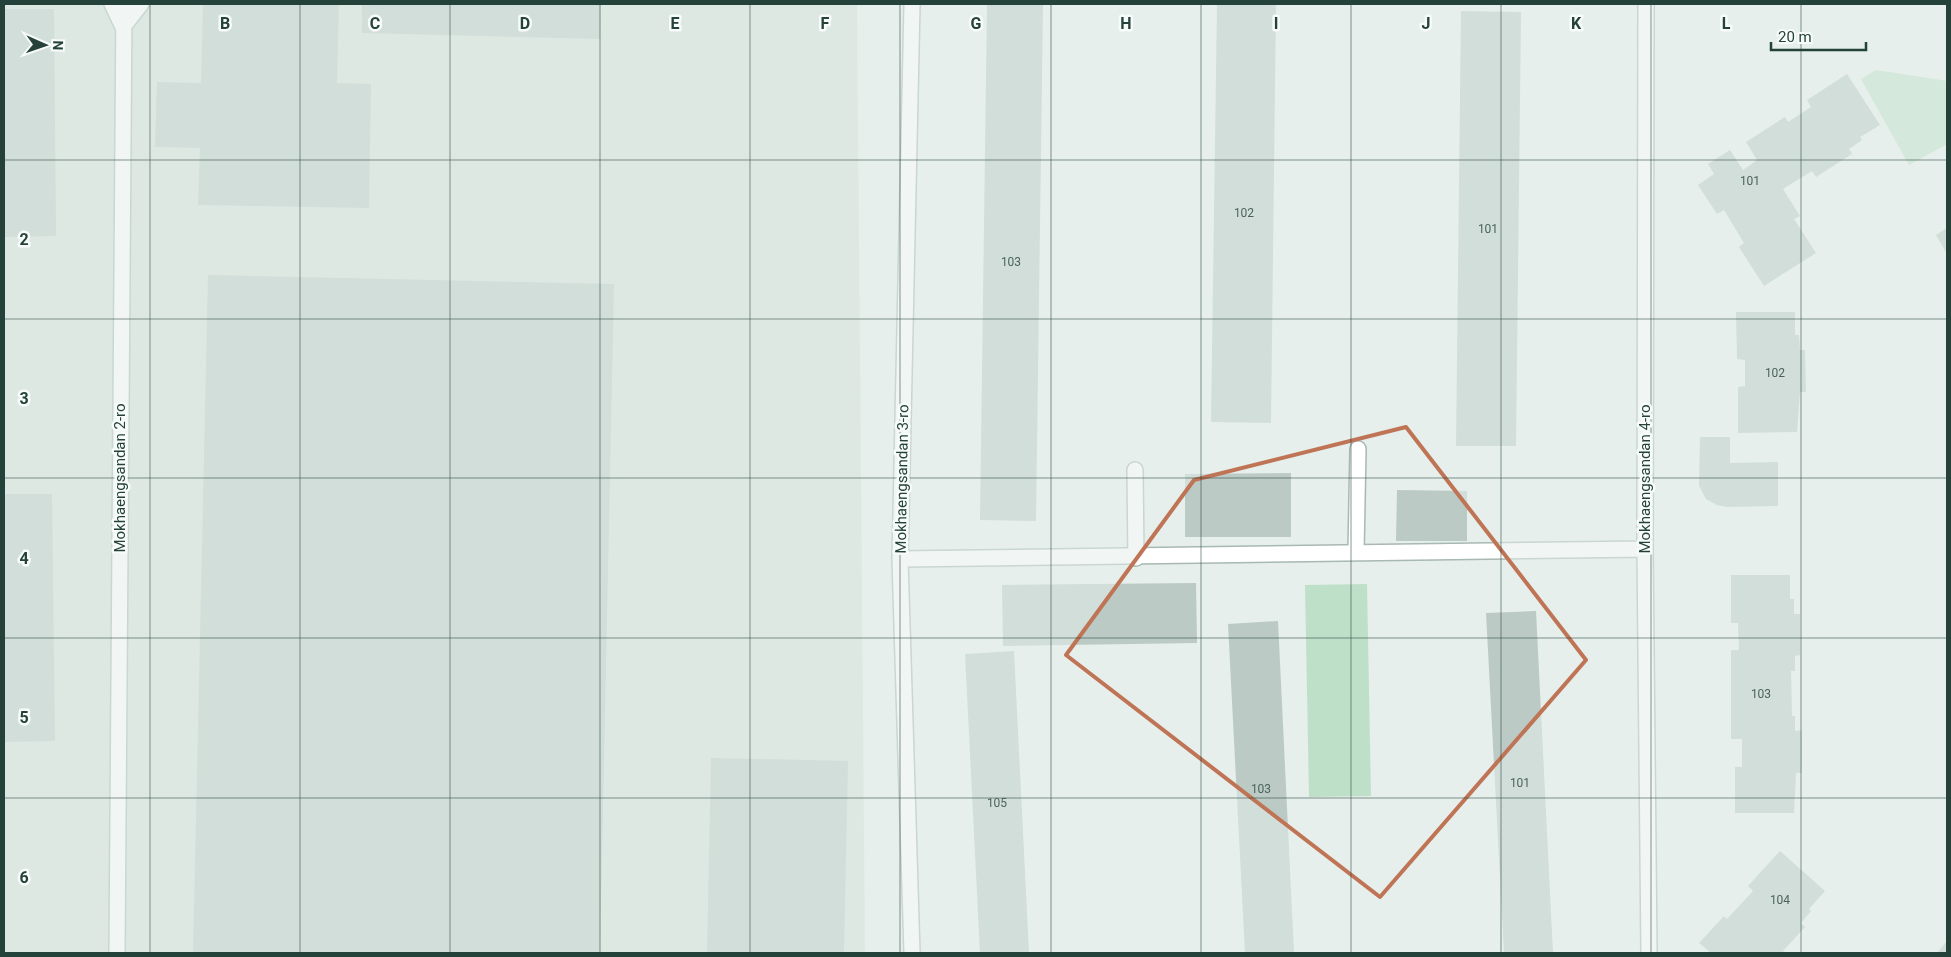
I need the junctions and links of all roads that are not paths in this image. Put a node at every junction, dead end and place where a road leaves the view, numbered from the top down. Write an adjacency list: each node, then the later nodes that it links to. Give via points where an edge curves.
1 (112, 4): 6 (street)
2 (124, 4): 6 (street, Mokhaengsandan 2-ro)
3 (141, 4): 6 (street)
4 (912, 4): 12 (street, Mokhaengsandan 3-ro)
5 (1646, 4): 9 (street, Mokhaengsandan 4-ro)
6 (123, 27): 13 (street, Mokhaengsandan 2-ro)
7 (1358, 449): 10 (street)
8 (1136, 470): 11 (street)
9 (1645, 549): 10 (street); 15 (street, Mokhaengsandan 4-ro)
10 (1356, 552): 11 (street)
11 (1136, 558): 12 (street)
12 (900, 559): 14 (street, Mokhaengsandan 3-ro)
13 (118, 953)
14 (912, 953)
15 (1649, 953)

